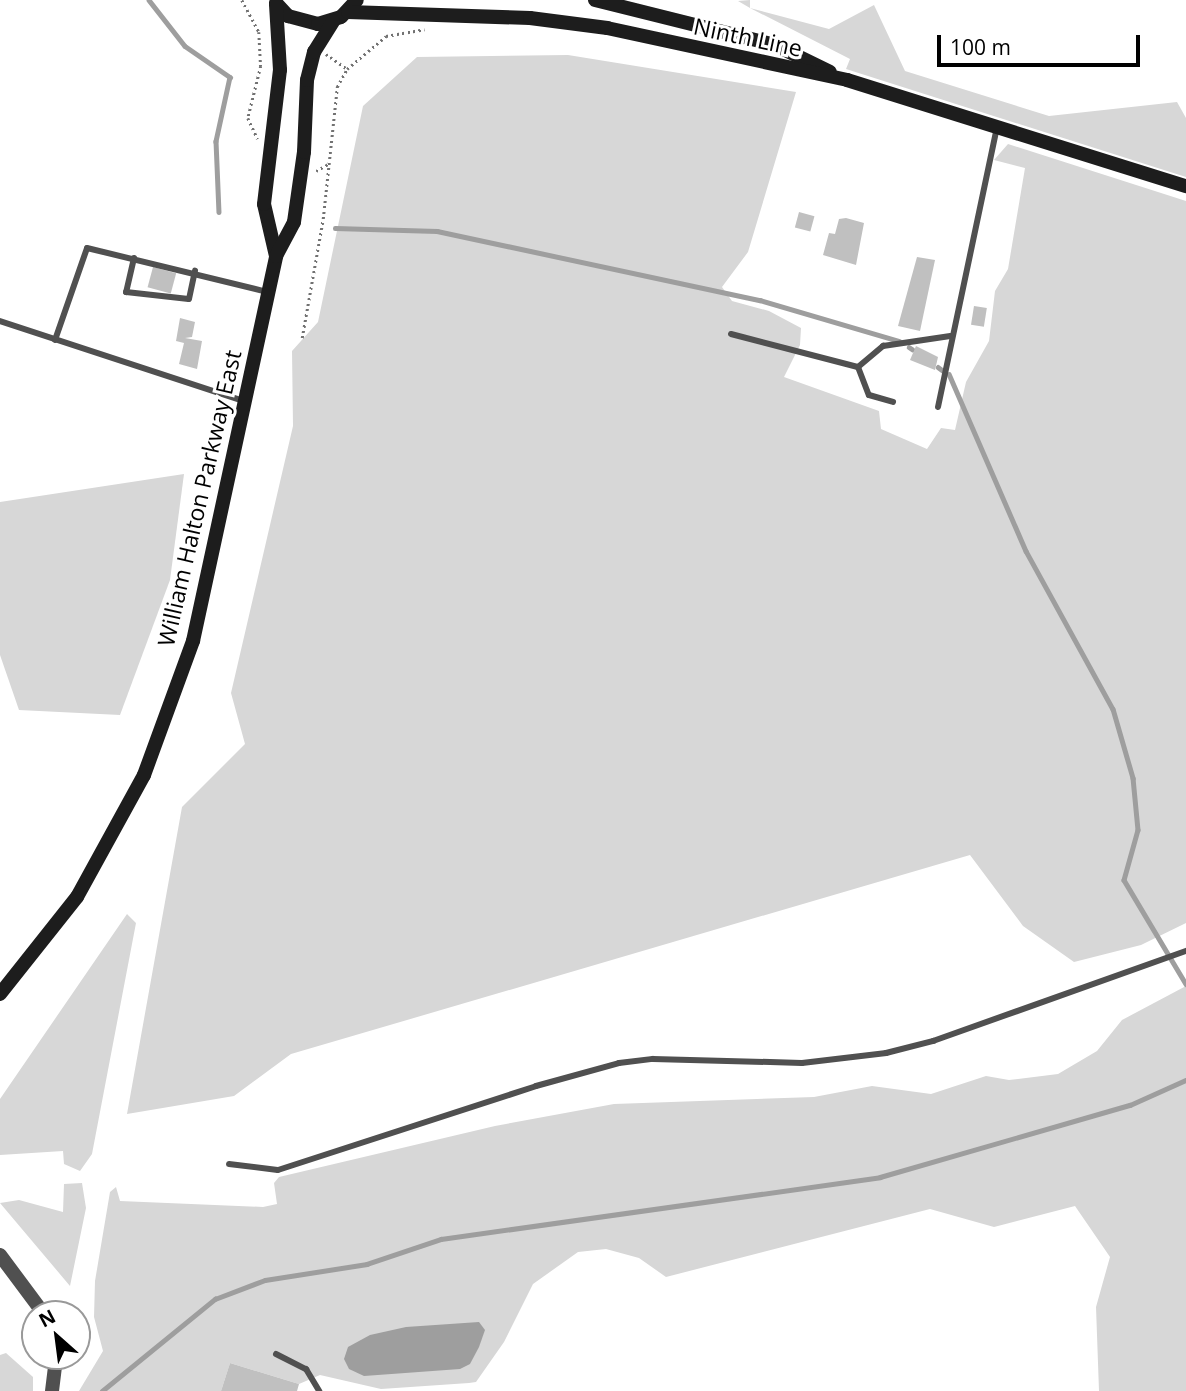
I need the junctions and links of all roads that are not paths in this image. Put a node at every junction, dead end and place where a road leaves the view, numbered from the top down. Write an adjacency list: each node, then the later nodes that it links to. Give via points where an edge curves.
1 (596, 0): 5 (main road, Ninth Line, via 775,46)
2 (275, 2): 4 (main road, via 302,22); 8 (main road, William Halton Parkway East, via 280,70 264,204)
3 (352, 6): 4 (main road); 5 (main road, Ninth Line, via 553,20)
4 (333, 21): 8 (main road, William Halton Parkway East, via 314,52 307,80 304,152 294,222)
5 (847, 80): 6 (main road, Ninth Line)
6 (997, 127): 7 (main road, Ninth Line); 14 (lane)
7 (1186, 186)
8 (276, 256): 11 (main road, William Halton Parkway East)
9 (134, 258): 10 (lane); 10 (lane, via 126,292 189,299); 15 (lane, via 87,248)
10 (195, 271): 11 (lane)
11 (268, 292): 17 (main road, William Halton Parkway East)
12 (0, 321): 15 (lane)
13 (731, 334): 16 (lane)
14 (950, 336): 16 (lane, via 883,346); 19 (lane)
15 (55, 340): 17 (lane)
16 (858, 367): 18 (lane, via 869,395)
17 (245, 402): 21 (main road, William Halton Parkway East, via 193,641 144,775 78,897)
18 (893, 402)
19 (938, 407)
20 (1186, 951): 22 (lane, via 933,1041 886,1053 802,1063 653,1059 619,1063 278,1170)
21 (0, 994)
22 (229, 1164)
23 (0, 1255): 24 (street)
24 (34, 1300)
25 (276, 1354): 28 (lane, via 306,1369)
26 (54, 1370): 27 (street)
27 (52, 1391)
28 (319, 1391)

